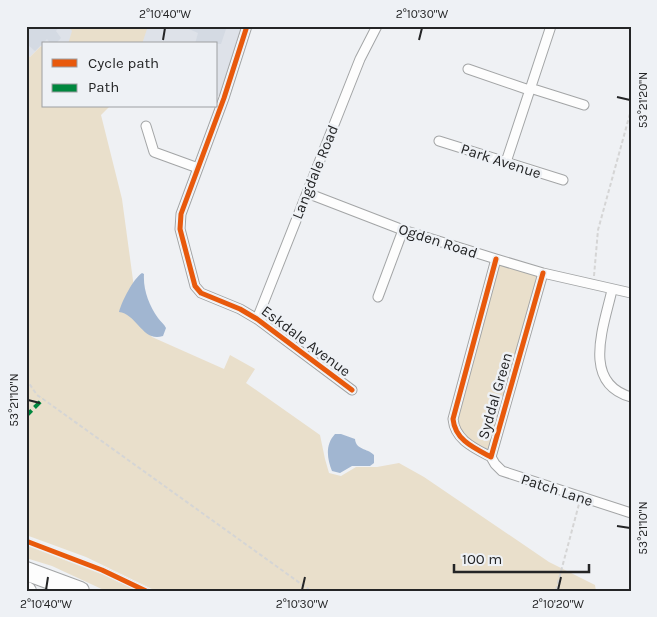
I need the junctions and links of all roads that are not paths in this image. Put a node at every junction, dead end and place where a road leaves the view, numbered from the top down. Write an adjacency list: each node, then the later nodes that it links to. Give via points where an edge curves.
1 (247, 26): 10 (street, Eskdale Avenue)
2 (377, 26): 12 (street, Langdale Road, via 360,59)
3 (550, 26): 5 (street)
4 (468, 69): 5 (street)
5 (529, 89): 6 (street); 9 (street)
6 (584, 105)
7 (146, 126): 10 (street, via 154,152)
8 (439, 141): 9 (street, Park Avenue)
9 (506, 162): 11 (street, Park Avenue)
10 (198, 168): 19 (street, Eskdale Avenue, via 179,222 195,286 201,293)
11 (563, 180)
12 (307, 193): 13 (street, Ogden Road); 19 (street, Langdale Road)
13 (403, 230): 14 (street, Ogden Road); 18 (street)
14 (496, 259): 15 (street, Ogden Road); 22 (street, Syddal Green, via 453,419 458,436)
15 (543, 273): 16 (street, Ogden Road); 22 (street, Syddal Green)
16 (612, 290): 17 (street, Ogden Road); 21 (street, via 600,344 601,371 608,384 620,394)
17 (631, 293)
18 (378, 297)
19 (257, 319): 20 (street, Eskdale Avenue)
20 (352, 390)
21 (631, 397)
22 (491, 456): 23 (street, Patch Lane, via 502,471)
23 (631, 513)
24 (26, 540): 27 (lane)
25 (26, 571): 26 (highway)
26 (80, 591)
27 (146, 591)

